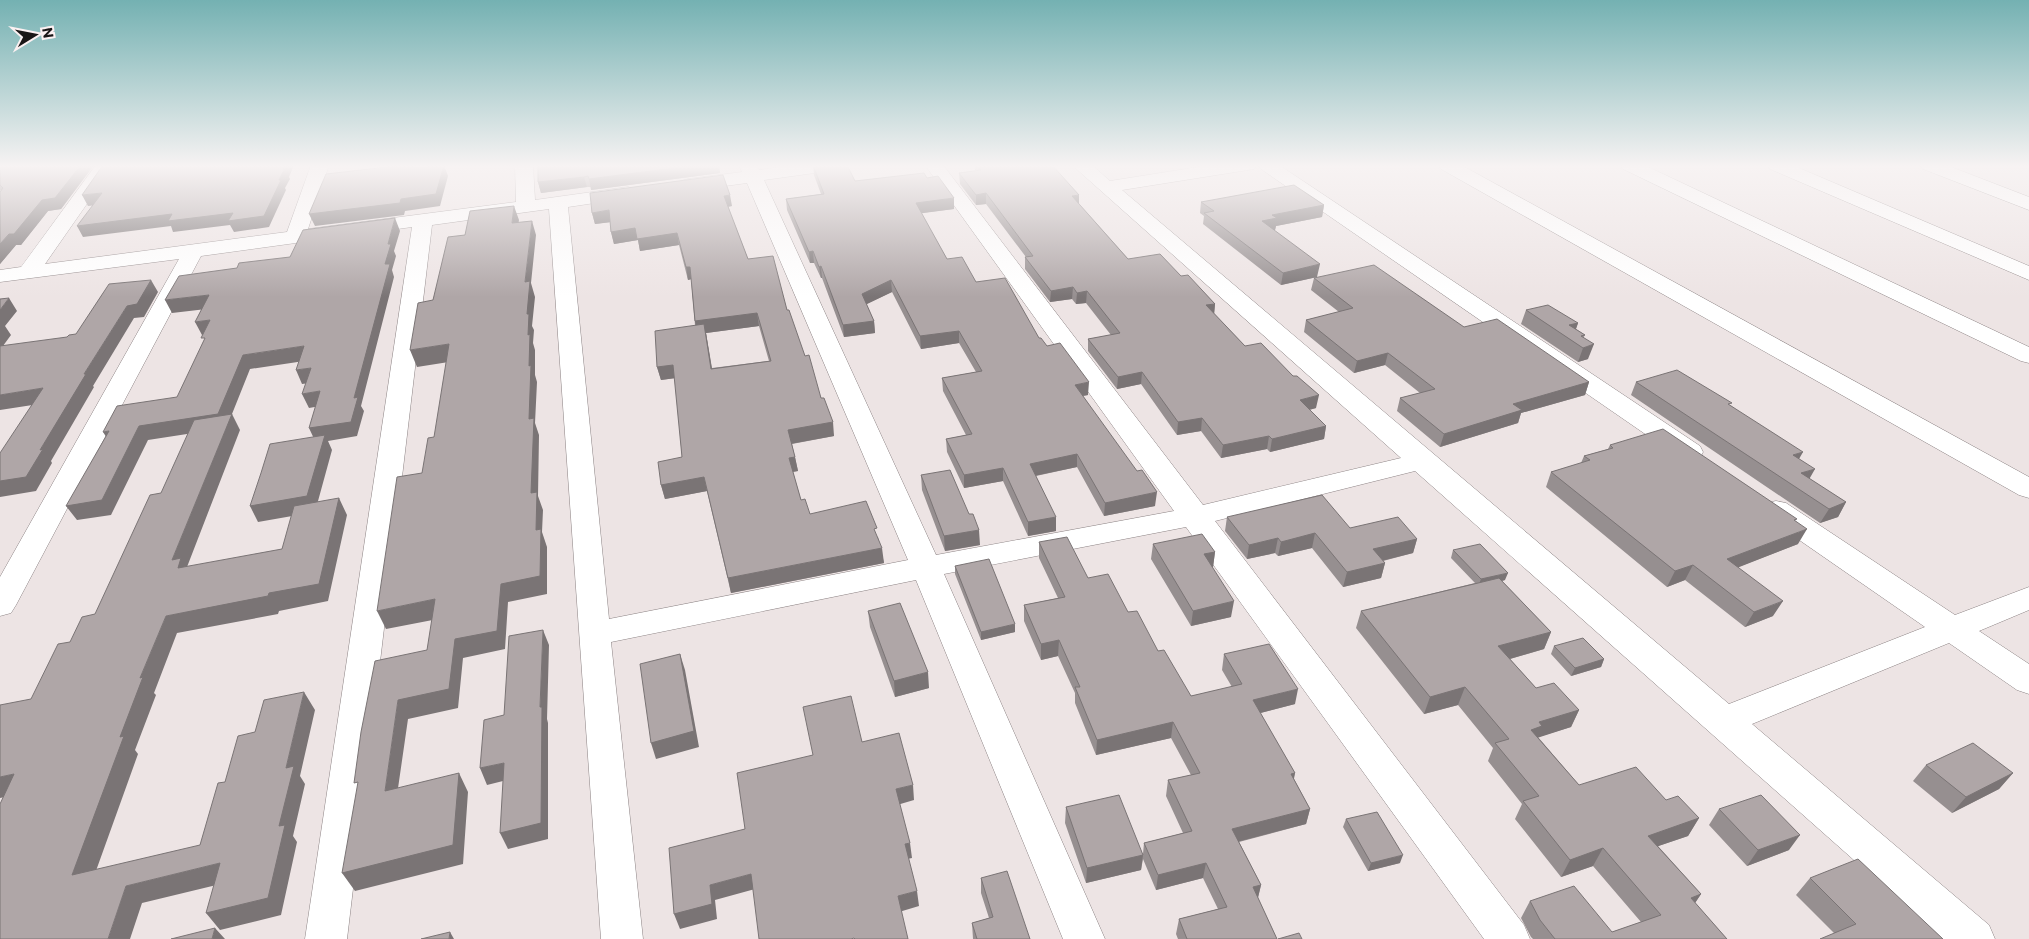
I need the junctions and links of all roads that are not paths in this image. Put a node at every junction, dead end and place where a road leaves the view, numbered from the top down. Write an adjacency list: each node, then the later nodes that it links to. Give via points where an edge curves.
1 (73, 209): 15 (street)
2 (305, 209): 13 (street)
3 (505, 209): 12 (street)
4 (559, 209): 28 (street)
5 (767, 209): 24 (street)
6 (967, 209): 23 (street)
7 (1131, 209): 19 (street)
8 (1332, 209): 20 (street)
9 (1526, 209): 21 (street)
10 (1720, 209): 18 (street)
11 (1878, 209): 16 (street)
12 (423, 220): 13 (street); 31 (street)
13 (295, 237): 14 (street)
14 (194, 250): 15 (street); 26 (street)
15 (28, 272): 17 (street)
16 (2029, 274)
17 (0, 276)
18 (2029, 356)
19 (1422, 461): 23 (street); 30 (street)
20 (1713, 467)
21 (2029, 489)
22 (1754, 495): 27 (street)
23 (1196, 516): 24 (street); 34 (street)
24 (926, 567): 28 (street); 33 (street)
25 (2029, 598): 27 (street)
26 (0, 605)
27 (1952, 629): 29 (street); 30 (street)
28 (594, 634): 32 (street)
29 (2029, 681)
30 (1724, 721): 35 (street)
31 (326, 939)
32 (622, 939)
33 (1084, 939)
34 (1509, 939)
35 (1974, 939)

